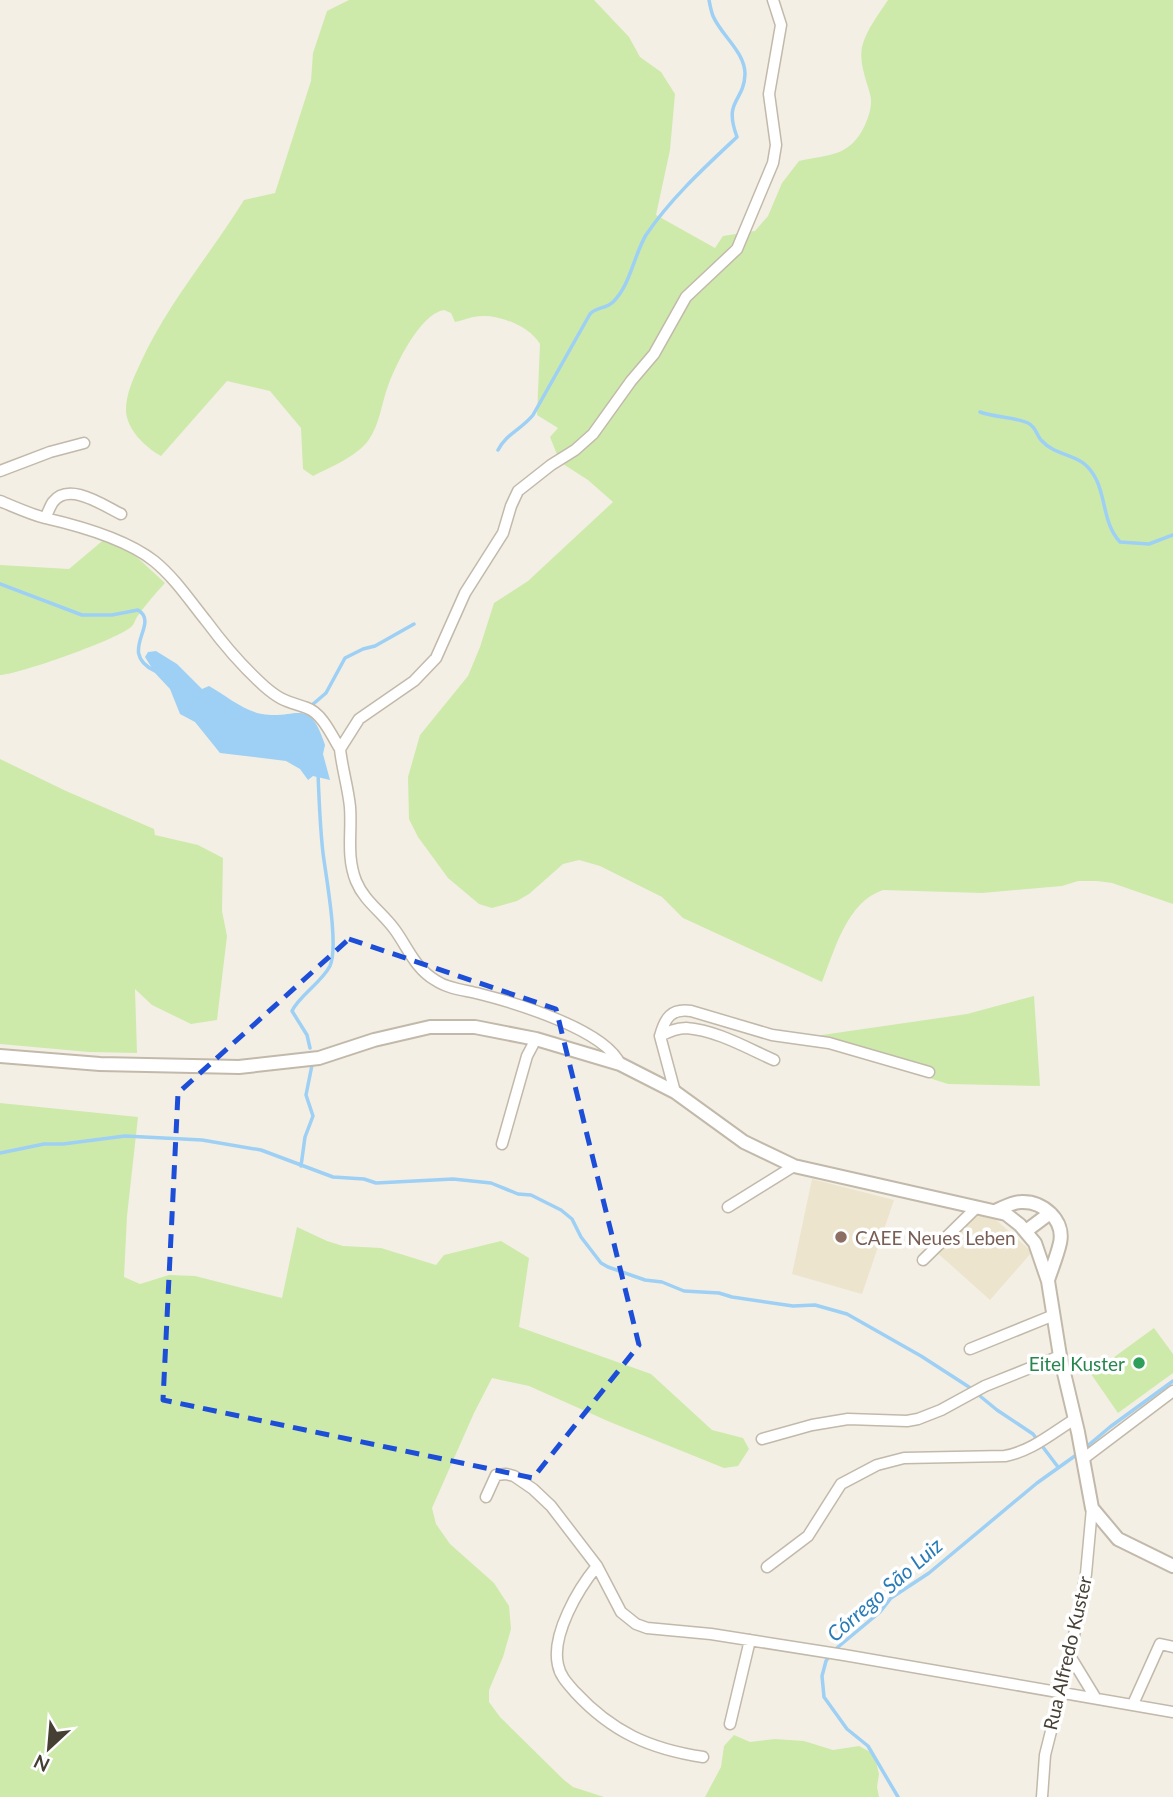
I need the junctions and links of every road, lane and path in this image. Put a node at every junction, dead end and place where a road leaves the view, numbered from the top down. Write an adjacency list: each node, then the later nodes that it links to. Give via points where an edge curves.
1 (773, 0): 7 (street, via 781,25 769,94 775,154 737,249 686,297 654,354 593,434 518,491 503,533 465,593 436,658 414,681 359,719)
2 (84, 443): 3 (street)
3 (0, 471)
4 (0, 501): 6 (street)
5 (121, 514): 6 (street, via 83,496 67,494 54,501)
6 (45, 518): 7 (street, via 88,529 155,562 243,666 279,698 314,713)
7 (340, 749): 12 (street, via 350,807 353,874 363,895 395,930 421,970 436,982 504,1000 568,1025 606,1045)
8 (660, 1036): 11 (street, via 676,1029 696,1030); 13 (street, via 668,1016 680,1009 772,1035 829,1043); 14 (street)
9 (536, 1039): 10 (street, via 475,1027 430,1027 319,1058 215,1068); 12 (street); 15 (street)
10 (0, 1056)
11 (774, 1060)
12 (620, 1064): 14 (street)
13 (929, 1072)
14 (675, 1093): 16 (street, via 744,1142)
15 (502, 1144)
16 (794, 1166): 17 (street); 18 (street)
17 (728, 1207)
18 (977, 1207): 19 (street); 24 (street)
19 (991, 1213): 20 (street, via 1018,1202 1034,1203); 21 (street, via 1006,1214)
20 (1050, 1213): 21 (street); 22 (street)
21 (1026, 1231): 23 (street)
22 (1060, 1238): 23 (street); 25 (street)
23 (1037, 1248): 25 (street)
24 (923, 1260)
25 (1048, 1280): 26 (street)
26 (1054, 1315): 27 (street); 28 (street)
27 (970, 1349)
28 (1060, 1356): 30 (street); 31 (street, via 918,1419 848,1419)
29 (1173, 1391): 32 (street)
30 (1077, 1426): 32 (street); 37 (street, via 1005,1456 904,1458 877,1465 841,1485 808,1535)
31 (762, 1439)
32 (1082, 1458): 34 (street)
33 (486, 1497): 35 (street, via 496,1475 521,1480 551,1506)
34 (1092, 1508): 36 (street, via 1118,1539); 40 (street, Rua Alfredo Kuster, via 1086,1574)
35 (597, 1566): 38 (street, via 621,1612 636,1624); 46 (street, via 566,1619 557,1655 561,1674 610,1725 671,1752)
36 (1173, 1566)
37 (766, 1567)
38 (750, 1640): 41 (street); 45 (street)
39 (1173, 1647): 43 (street, via 1160,1644)
40 (1070, 1656): 41 (street, Rua Alfredo Kuster); 42 (street)
41 (1062, 1692): 42 (street); 47 (street, Rua Alfredo Kuster, via 1045,1755)
42 (1095, 1697): 43 (street)
43 (1133, 1704): 44 (street)
44 (1173, 1712)
45 (730, 1724)
46 (703, 1757)
47 (1042, 1797)

